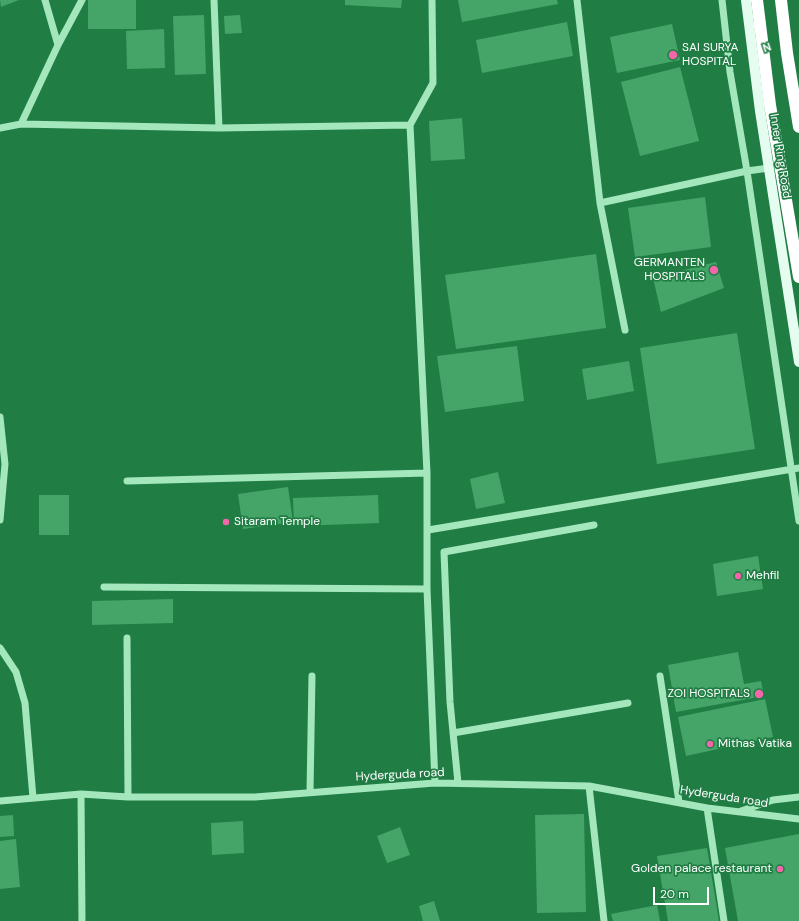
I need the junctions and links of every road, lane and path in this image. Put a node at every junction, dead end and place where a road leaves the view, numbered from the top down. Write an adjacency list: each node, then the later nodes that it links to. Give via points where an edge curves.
1 (45, 0): 11 (street)
2 (82, 0): 11 (street)
3 (214, 0): 17 (street)
4 (432, 0): 14 (street, via 433,83)
5 (577, 0): 20 (street)
6 (722, 0): 19 (street, via 730,72)
7 (746, 0): 18 (main road, Inner Ring Road)
8 (757, 0): 21 (highway, via 770,105)
9 (781, 0): 15 (highway)
10 (786, 0): 12 (main road)
11 (58, 45): 13 (street)
12 (799, 101)
13 (21, 124): 16 (street); 17 (street)
14 (410, 125): 17 (street); 26 (street)
15 (799, 126)
16 (0, 128)
17 (219, 128)
18 (769, 168): 19 (street); 23 (main road, Inner Ring Road)
19 (747, 171): 20 (street); 25 (street)
20 (600, 203): 22 (street)
21 (799, 277)
22 (625, 330)
23 (799, 362)
24 (0, 417): 28 (street, via 5,464)
25 (795, 468): 29 (street); 31 (street)
26 (427, 473): 27 (street); 31 (street)
27 (127, 481)
28 (0, 520)
29 (799, 521)
30 (594, 525): 39 (street, via 444,552)
31 (428, 530): 33 (street)
32 (104, 587): 33 (street)
33 (427, 589): 40 (street)
34 (127, 638): 45 (street)
35 (0, 648): 47 (street, via 16,672 25,703)
36 (312, 676): 43 (street)
37 (660, 676): 49 (street)
38 (628, 703): 39 (street)
39 (453, 733): 41 (street)
40 (435, 782): 41 (street, Hyderguda road); 43 (street, Hyderguda road)
41 (458, 783): 42 (street, Hyderguda road)
42 (589, 786): 49 (street, Hyderguda road); 54 (street)
43 (310, 792): 45 (street, Hyderguda road, via 255,796)
44 (81, 794): 45 (street, Hyderguda road); 47 (street, Hyderguda road); 53 (street)
45 (128, 797)
46 (799, 797): 51 (street, via 773,800)
47 (33, 798): 48 (street, Hyderguda road)
48 (0, 801)
49 (679, 802): 50 (street, Hyderguda road)
50 (707, 808): 51 (street, Hyderguda road); 55 (street)
51 (739, 812): 52 (street, Hyderguda road)
52 (799, 819)
53 (82, 921)
54 (604, 921)
55 (724, 921)

